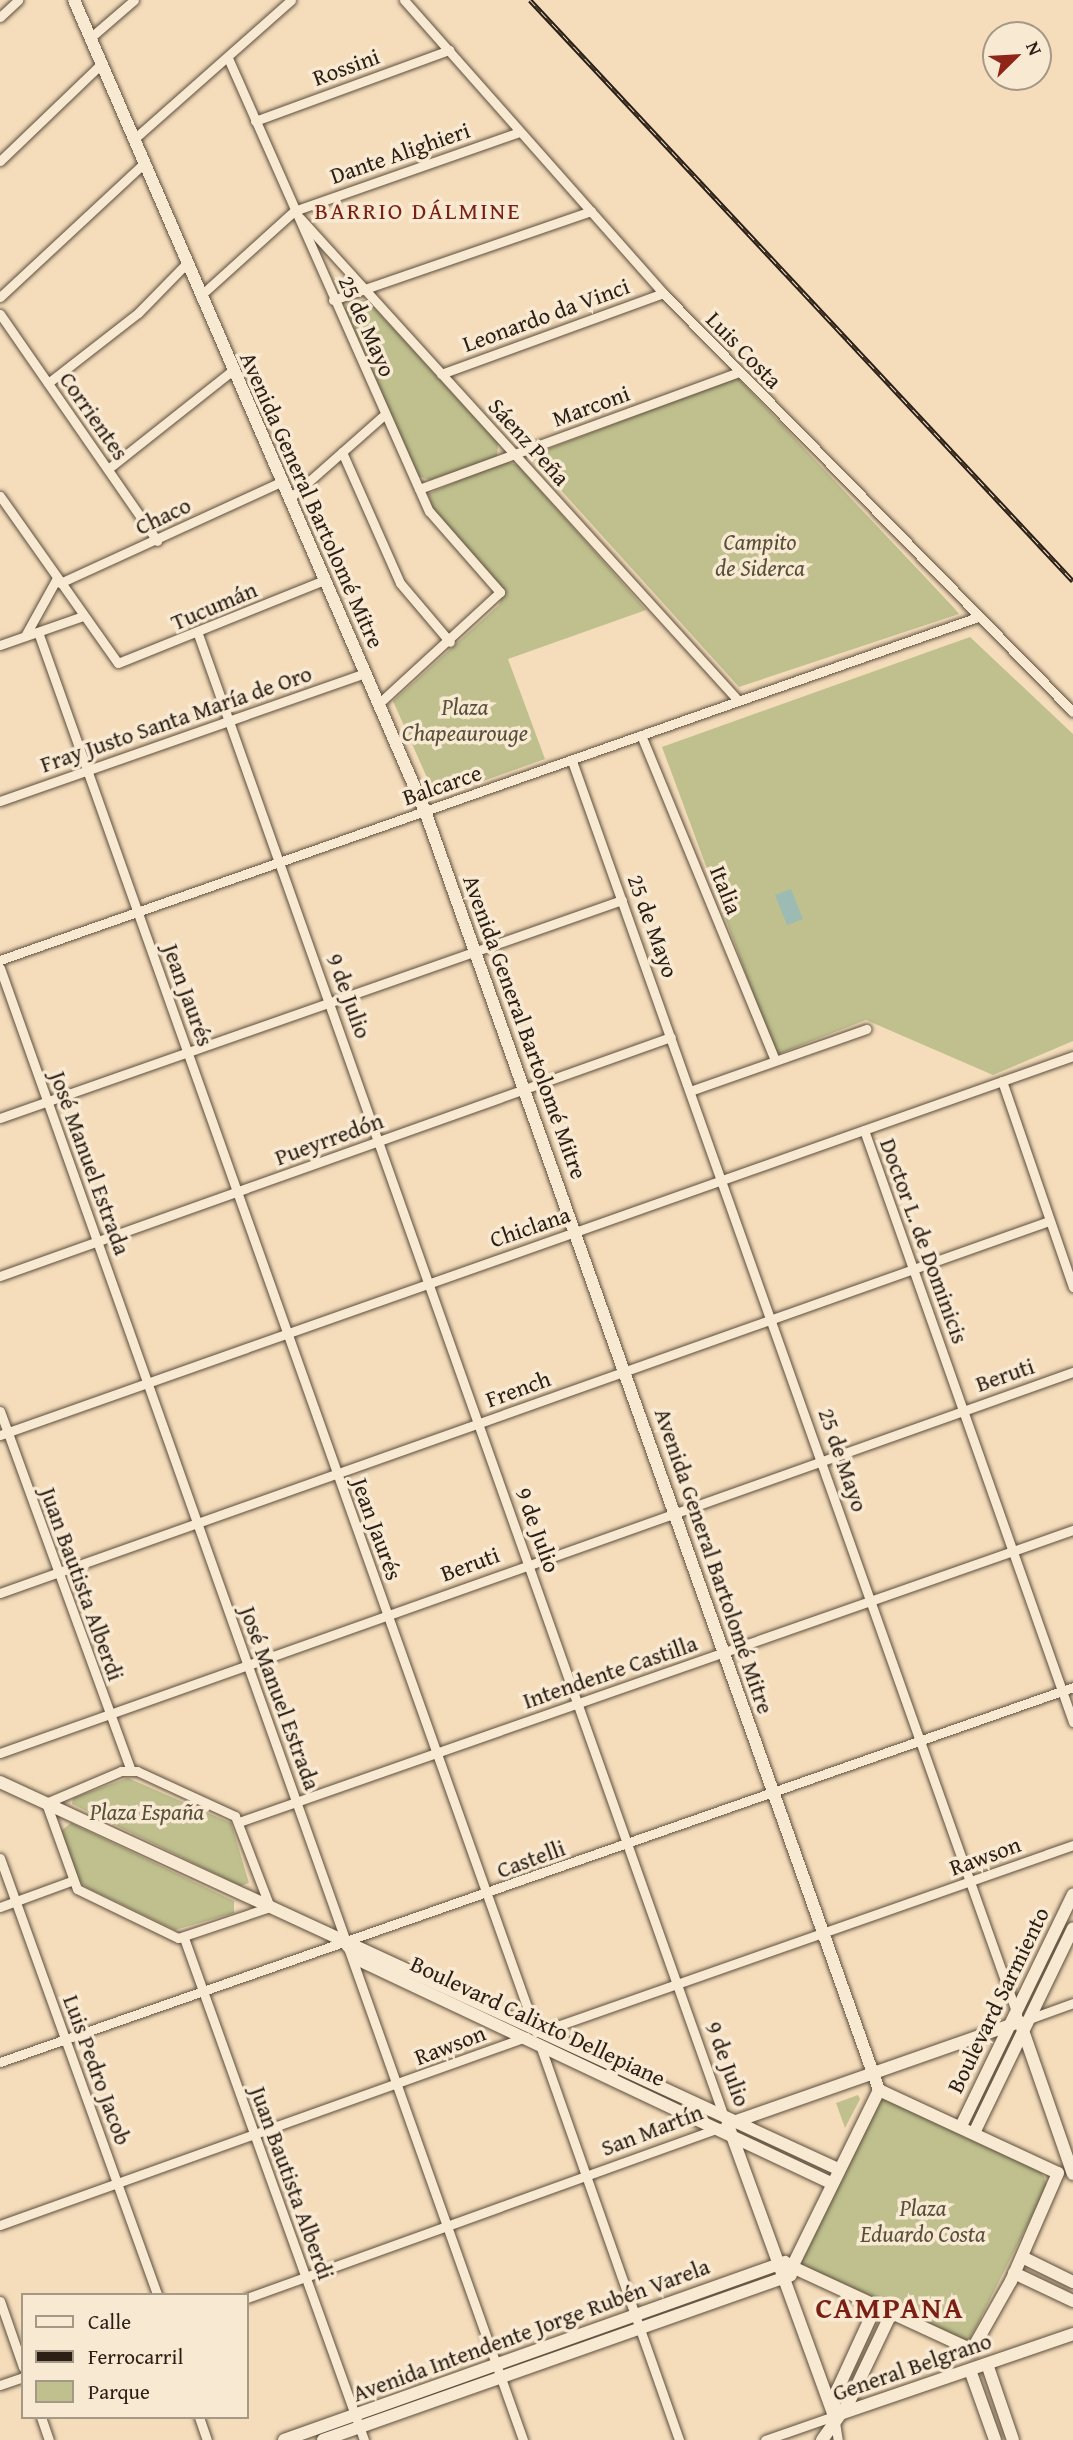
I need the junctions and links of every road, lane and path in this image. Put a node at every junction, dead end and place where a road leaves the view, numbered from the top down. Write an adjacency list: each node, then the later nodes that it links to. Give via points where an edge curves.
1 (18, 0): 6 (street)
2 (74, 0): 7 (main road, Avenida General Bartolomé Mitre)
3 (134, 0): 7 (street)
4 (291, 0): 9 (street)
5 (404, 0): 8 (street, Luis Costa)
6 (0, 17)
7 (90, 38): 10 (main road, Avenida General Bartolomé Mitre)
8 (449, 50): 11 (street, Rossini); 12 (street, Luis Costa)
9 (228, 58): 11 (street, 25 de Mayo); 13 (street)
10 (100, 64): 13 (main road, Avenida General Bartolomé Mitre); 14 (street)
11 (256, 121): 16 (street, 25 de Mayo)
12 (519, 132): 16 (street, Dante Alighieri); 17 (street, Luis Costa)
13 (133, 140): 15 (main road, Avenida General Bartolomé Mitre)
14 (0, 161)
15 (143, 164): 18 (main road, Avenida General Bartolomé Mitre); 22 (street)
16 (294, 211): 19 (street, Sáenz Peña); 21 (street, Dante Alighieri); 23 (street, 25 de Mayo)
17 (591, 211): 19 (street); 20 (street, Luis Costa)
18 (187, 264): 21 (main road, Avenida General Bartolomé Mitre); 28 (street, via 138,313)
19 (362, 289): 23 (street); 27 (street, Sáenz Peña)
20 (663, 293): 26 (street, Luis Costa); 27 (street, Leonardo da Vinci)
21 (200, 296): 25 (main road, Avenida General Bartolomé Mitre)
22 (0, 297)
23 (333, 300): 29 (street, 25 de Mayo)
24 (0, 314): 28 (street, Corrientes)
25 (233, 370): 32 (street); 33 (main road, Avenida General Bartolomé Mitre)
26 (738, 372): 31 (street, Marconi); 41 (street, Luis Costa)
27 (441, 374): 31 (street, Sáenz Peña)
28 (48, 383): 32 (street, Corrientes)
29 (384, 415): 30 (street); 34 (street, 25 de Mayo)
30 (342, 452): 35 (street); 45 (street, via 400,583)
31 (515, 454): 34 (street, Marconi); 48 (street, Sáenz Peña)
32 (107, 469): 37 (street, Corrientes)
33 (281, 482): 35 (main road, Avenida General Bartolomé Mitre); 37 (street, Chaco)
34 (419, 489): 45 (street, 25 de Mayo, via 436,520 500,592)
35 (289, 499): 38 (main road, Avenida General Bartolomé Mitre)
36 (1, 503): 39 (street)
37 (157, 541): 39 (street, Chaco)
38 (324, 580): 43 (street, Tucumán); 47 (main road, Avenida General Bartolomé Mitre)
39 (58, 581): 40 (street); 44 (street)
40 (83, 616): 42 (street); 43 (street, Tucumán, via 118,663)
41 (975, 618): 48 (street, Balcarce); 50 (street, Luis Costa)
42 (38, 632): 44 (street); 54 (street, Jean Jaurés)
43 (198, 634): 51 (street, 9 de Julio)
44 (25, 636): 46 (street)
45 (450, 642): 49 (street)
46 (0, 645)
47 (365, 673): 49 (main road, Avenida General Bartolomé Mitre); 51 (street, Fray Justo Santa María de Oro)
48 (736, 698): 52 (street, Balcarce)
49 (378, 704): 56 (main road, Avenida General Bartolomé Mitre)
50 (1073, 712)
51 (229, 721): 54 (street, Fray Justo Santa María de Oro); 57 (street, 9 de Julio)
52 (641, 734): 53 (street, Balcarce); 68 (street, Italia)
53 (572, 761): 56 (street, Balcarce); 58 (street, 25 de Mayo)
54 (87, 771): 55 (street, Fray Justo Santa María de Oro); 59 (street, Jean Jaurés)
55 (0, 801)
56 (425, 810): 57 (street, Balcarce); 60 (main road, Avenida General Bartolomé Mitre)
57 (279, 862): 59 (street, Balcarce); 63 (street, 9 de Julio)
58 (622, 900): 60 (street); 65 (street, 25 de Mayo)
59 (137, 912): 61 (street, Balcarce); 66 (street, Jean Jaurés)
60 (476, 949): 63 (street); 70 (main road, Avenida General Bartolomé Mitre)
61 (0, 960)
62 (0, 968): 72 (street, José Manuel Estrada)
63 (328, 1002): 66 (street); 75 (street, 9 de Julio)
64 (866, 1029): 68 (street)
65 (671, 1037): 70 (street, Pueyrredón); 71 (street, 25 de Mayo)
66 (187, 1052): 72 (street); 77 (street, Jean Jaurés)
67 (1073, 1056): 69 (street, Chiclana)
68 (775, 1060): 71 (street)
69 (1002, 1081): 74 (street, Chiclana); 78 (street)
70 (524, 1089): 75 (street, Pueyrredón); 79 (main road, Avenida General Bartolomé Mitre)
71 (690, 1091): 76 (street, 25 de Mayo)
72 (47, 1101): 73 (street); 80 (street, José Manuel Estrada)
73 (0, 1118)
74 (864, 1130): 76 (street, Chiclana); 81 (street, Doctor L. de Dominicis)
75 (378, 1142): 77 (street, Pueyrredón); 83 (street, 9 de Julio)
76 (722, 1180): 79 (street, Chiclana); 85 (street, 25 de Mayo)
77 (237, 1192): 80 (street, Pueyrredón); 86 (street, Jean Jaurés)
78 (1049, 1221): 81 (street, French); 84 (street)
79 (575, 1232): 83 (street, Chiclana); 87 (main road, Avenida General Bartolomé Mitre)
80 (97, 1242): 82 (street, Pueyrredón); 89 (street, José Manuel Estrada)
81 (913, 1269): 85 (street, French); 90 (street, Doctor L. de Dominicis)
82 (0, 1276)
83 (428, 1283): 86 (street, Chiclana); 92 (street, 9 de Julio)
84 (1073, 1287)
85 (772, 1320): 87 (street, French); 94 (street, 25 de Mayo)
86 (287, 1334): 89 (street, Chiclana); 95 (street, Jean Jaurés)
87 (625, 1371): 92 (street, French); 96 (main road, Avenida General Bartolomé Mitre)
88 (1073, 1372): 90 (street, Beruti)
89 (147, 1383): 93 (street, Chiclana); 97 (street, José Manuel Estrada)
90 (963, 1410): 94 (street, Beruti); 99 (street, Doctor L. de Dominicis)
91 (0, 1411): 93 (street, Juan Bautista Alberdi)
92 (478, 1423): 95 (street, French); 100 (street, 9 de Julio)
93 (4, 1434): 101 (street, Juan Bautista Alberdi)
94 (821, 1461): 96 (street, Beruti); 103 (street, 25 de Mayo)
95 (337, 1473): 97 (street, French); 104 (street, Jean Jaurés)
96 (674, 1511): 100 (street, Beruti); 105 (main road, Avenida General Bartolomé Mitre)
97 (197, 1523): 101 (street, French); 106 (street, José Manuel Estrada)
98 (1073, 1530): 99 (street, Intendente Castilla)
99 (1013, 1551): 103 (street, Intendente Castilla); 108 (street, Doctor L. de Dominicis)
100 (528, 1563): 104 (street, Beruti); 109 (street, 9 de Julio)
101 (58, 1572): 102 (street, French); 110 (street, Juan Bautista Alberdi)
102 (0, 1593)
103 (871, 1601): 105 (street, Intendente Castilla); 112 (street, 25 de Mayo)
104 (387, 1614): 106 (street, Beruti); 114 (street, Jean Jaurés)
105 (724, 1652): 109 (street, Intendente Castilla); 117 (main road, Avenida General Bartolomé Mitre)
106 (247, 1664): 110 (street, Beruti); 118 (street, José Manuel Estrada)
107 (1073, 1687): 108 (street, Castelli)
108 (1062, 1691): 111 (street, Doctor L. de Dominicis); 112 (street, Castelli)
109 (577, 1703): 114 (street, Intendente Castilla); 121 (street, 9 de Julio)
110 (108, 1714): 113 (street, Beruti); 115 (street, Juan Bautista Alberdi)
111 (1073, 1722)
112 (920, 1740): 117 (street, Castelli); 125 (street, 25 de Mayo)
113 (0, 1753)
114 (436, 1753): 118 (street, Intendente Castilla); 127 (street, Jean Jaurés)
115 (130, 1768): 119 (street); 120 (street)
116 (0, 1782): 119 (main road, Boulevard Calixto Dellepiane)
117 (774, 1793): 121 (street, Castelli); 132 (main road, Avenida General Bartolomé Mitre)
118 (296, 1802): 120 (street, Intendente Castilla); 134 (street, José Manuel Estrada)
119 (46, 1803): 124 (street); 130 (main road, Boulevard Calixto Dellepiane)
120 (239, 1822): 130 (street)
121 (628, 1845): 127 (street, Castelli); 135 (street, 9 de Julio)
122 (1073, 1846): 125 (street, Rawson)
123 (0, 1858): 128 (street, Luis Pedro Jacob)
124 (71, 1881): 128 (street); 133 (street)
125 (970, 1882): 132 (street, Rawson); 138 (street, 25 de Mayo)
126 (1073, 1894): 138 (main road, Boulevard Sarmiento)
127 (487, 1895): 134 (street, Castelli); 139 (street, Jean Jaurés)
128 (16, 1901): 129 (street); 140 (street, Luis Pedro Jacob)
129 (0, 1907)
130 (270, 1907): 133 (street); 134 (main road, Boulevard Calixto Dellepiane)
131 (1073, 1928): 138 (main road, Boulevard Sarmiento)
132 (824, 1934): 135 (street, Rawson); 142 (main road, Avenida General Bartolomé Mitre)
133 (184, 1938): 136 (street, Juan Bautista Alberdi)
134 (347, 1944): 136 (street, Castelli); 139 (main road, Boulevard Calixto Dellepiane, via 362,1961); 143 (street, José Manuel Estrada)
135 (677, 1985): 139 (street, Rawson); 145 (street, 9 de Julio)
136 (203, 1991): 140 (street, Castelli); 148 (street, Juan Bautista Alberdi)
137 (1073, 2003): 138 (street, San Martín)
138 (1020, 2022): 142 (main road, San Martín); 146 (main road, Boulevard Sarmiento); 147 (main road, Boulevard Sarmiento); 149 (main road, 25 de Mayo)
139 (536, 2034): 143 (street, Rawson); 145 (main road, Boulevard Calixto Dellepiane); 152 (street, Jean Jaurés)
140 (65, 2039): 141 (street, Castelli); 154 (street, Luis Pedro Jacob)
141 (0, 2062)
142 (873, 2075): 144 (main road, Avenida General Bartolomé Mitre); 145 (main road, San Martín)
143 (399, 2085): 148 (street, Rawson); 156 (street, José Manuel Estrada)
144 (879, 2090): 146 (main road); 150 (main road)
145 (728, 2124): 150 (main road, Boulevard Calixto Dellepiane); 152 (street, San Martín); 153 (main road, Boulevard Calixto Dellepiane); 159 (main road, 9 de Julio)
146 (962, 2124): 147 (main road)
147 (975, 2131): 151 (main road)
148 (254, 2136): 154 (street, Rawson); 161 (street, Juan Bautista Alberdi)
149 (1072, 2168): 151 (main road)
150 (838, 2169): 153 (main road)
151 (1056, 2174): 157 (main road)
152 (585, 2178): 156 (street, San Martín); 169 (street, Jean Jaurés)
153 (831, 2183): 158 (main road)
154 (117, 2184): 155 (street, Rawson); 163 (street, Luis Pedro Jacob)
155 (0, 2225)
156 (449, 2226): 161 (street, San Martín); 174 (street, José Manuel Estrada)
157 (1022, 2257): 160 (main road); 162 (main road)
158 (795, 2266): 159 (main road, Avenida Intendente Jorge Rubén Varela); 167 (main road)
159 (781, 2271): 169 (main road, Avenida Intendente Jorge Rubén Varela); 177 (main road, 9 de Julio)
160 (1014, 2273): 166 (main road); 168 (main road, via 977,2347 959,2348)
161 (305, 2277): 164 (street, San Martín); 180 (street, Juan Bautista Alberdi)
162 (1073, 2281)
163 (156, 2293)
164 (248, 2298)
165 (0, 2301): 171 (street)
166 (1073, 2301)
167 (875, 2308): 168 (main road); 177 (main road, via 835,2395)
168 (890, 2316): 177 (main road, via 849,2402)
169 (637, 2322): 174 (main road, Avenida Intendente Jorge Rubén Varela); 186 (street, Jean Jaurés)
170 (1073, 2334): 172 (main road, General Belgrano)
171 (21, 2361)
172 (987, 2364): 173 (main road, General Belgrano); 191 (main road)
173 (971, 2370): 177 (main road, General Belgrano); 190 (main road)
174 (498, 2371): 180 (main road, Avenida Intendente Jorge Rubén Varela); 185 (street, José Manuel Estrada)
175 (21, 2378): 176 (street)
176 (0, 2385)
177 (834, 2416): 187 (street, General Belgrano); 188 (main road); 189 (street, 9 de Julio)
178 (42, 2419): 181 (street)
179 (200, 2419): 182 (street)
180 (360, 2427): 183 (main road, Avenida Intendente Jorge Rubén Varela); 184 (main road, Avenida Intendente Jorge Rubén Varela)
181 (49, 2440)
182 (207, 2440)
183 (284, 2440)
184 (323, 2440)
185 (523, 2440)
186 (679, 2440)
187 (765, 2440)
188 (822, 2440)
189 (838, 2440)
190 (995, 2440)
191 (1013, 2440)

